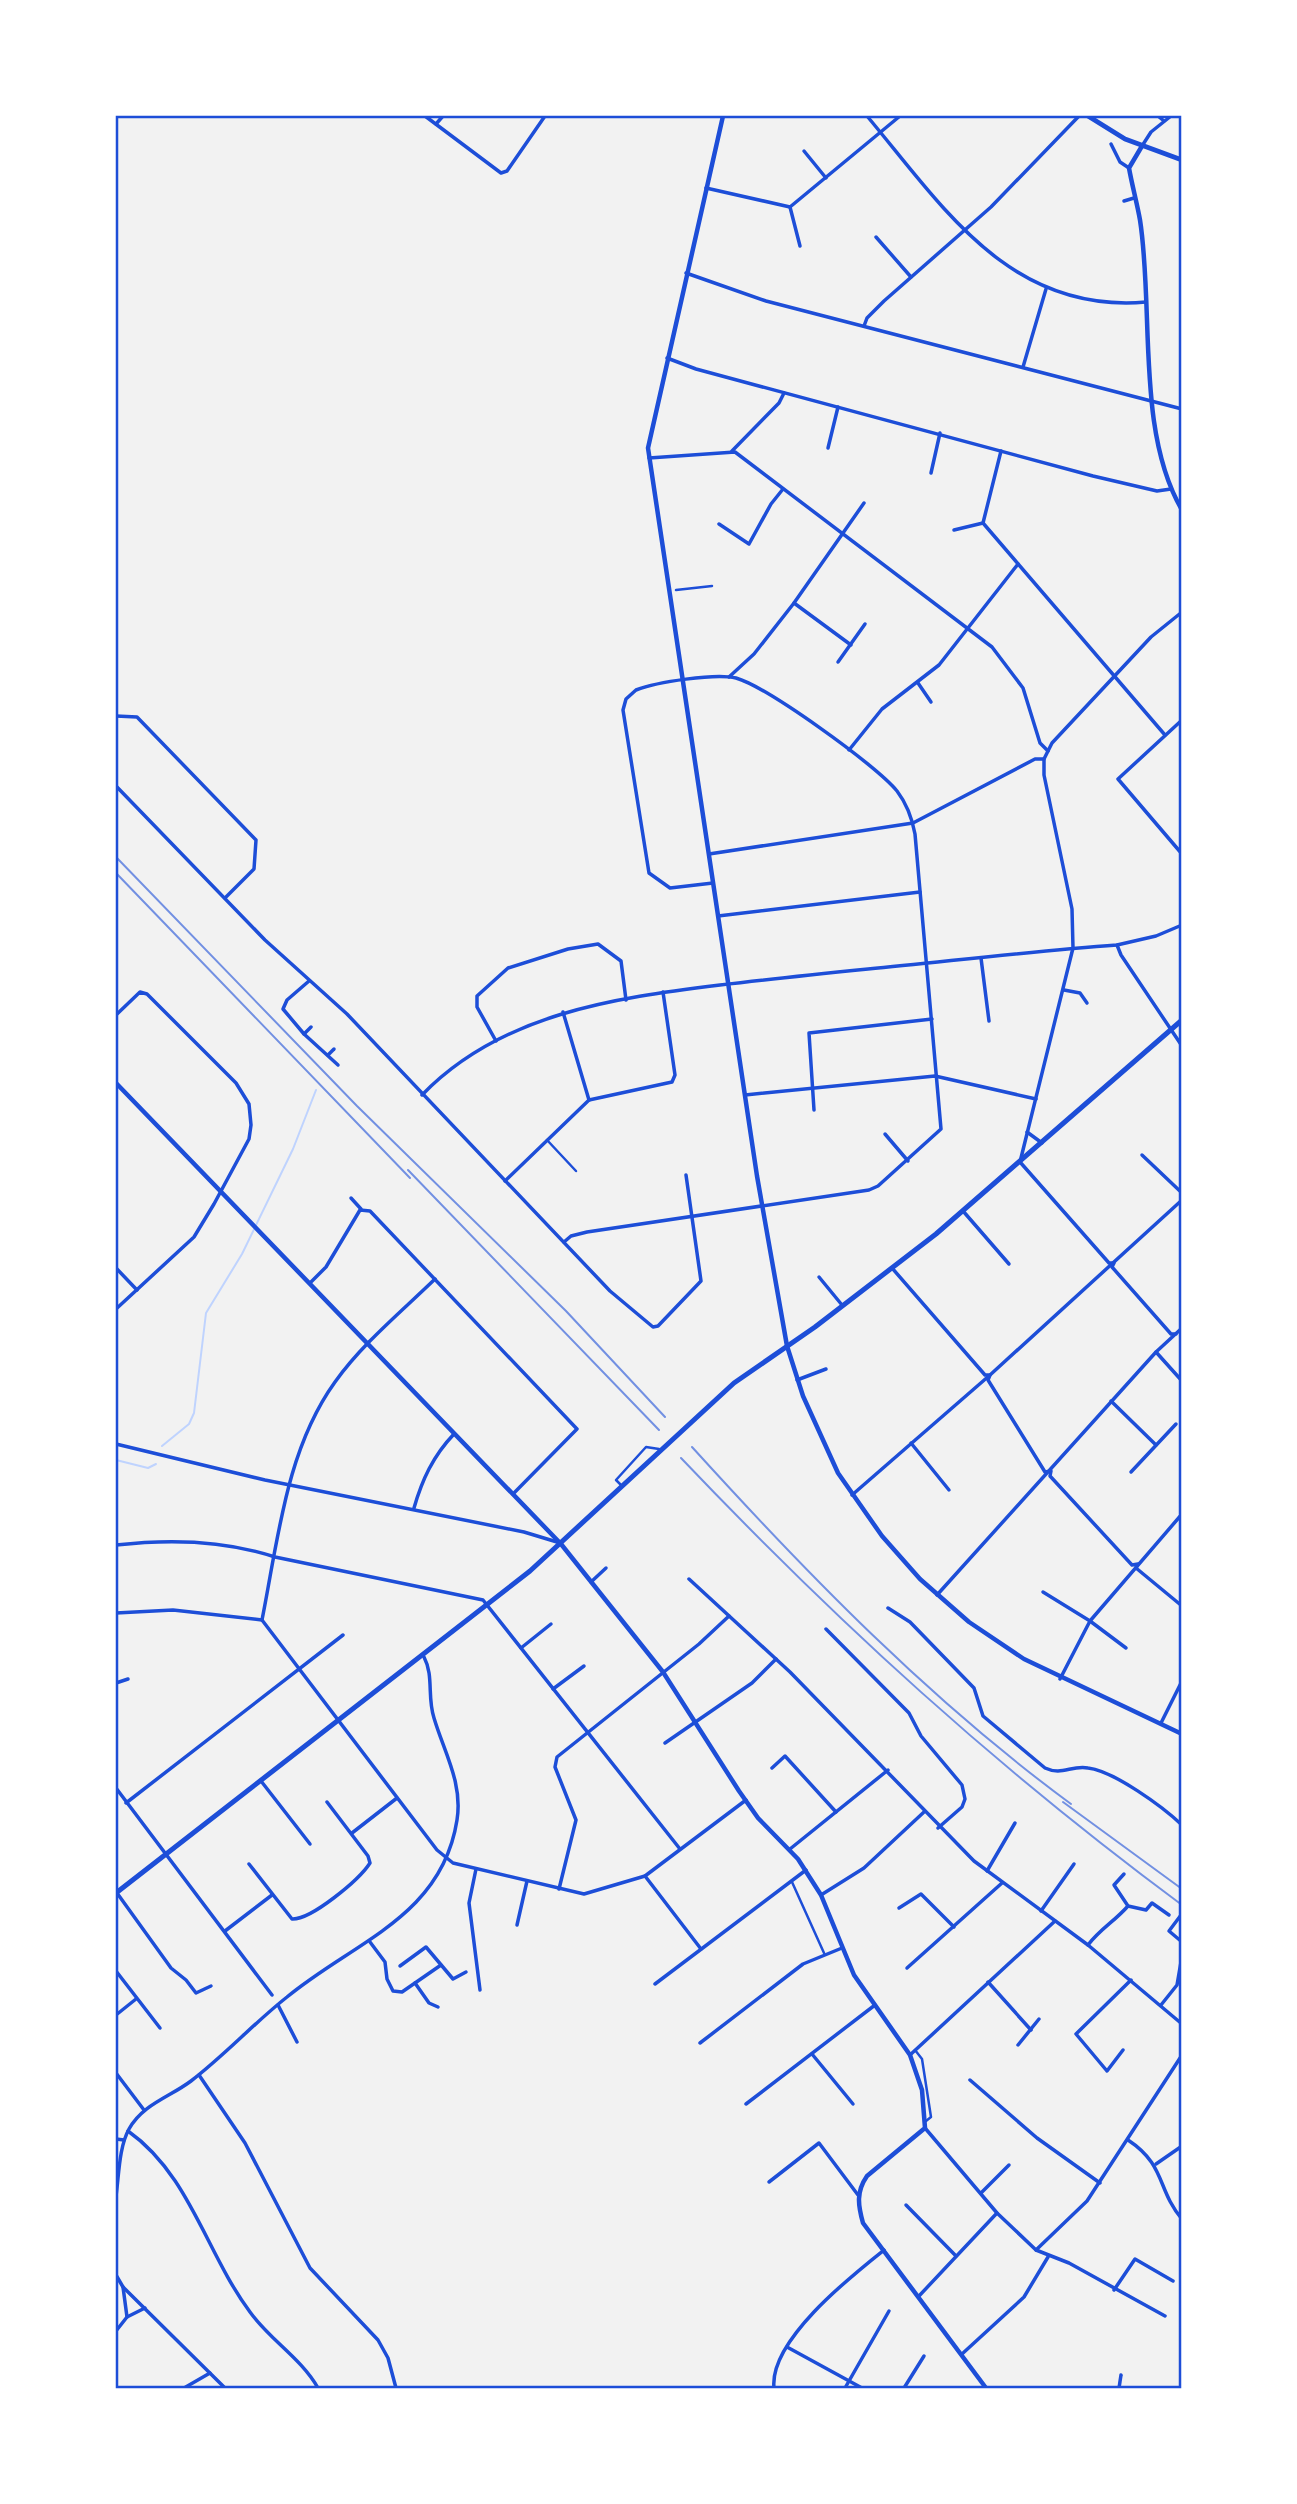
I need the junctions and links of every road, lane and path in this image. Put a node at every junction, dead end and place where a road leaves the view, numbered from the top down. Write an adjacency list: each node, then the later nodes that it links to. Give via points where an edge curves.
1 (425, 116): 12 (street)
2 (443, 116): 12 (street)
3 (545, 116): 12 (street, via 508,171 501,173)
4 (723, 116): 20 (street)
5 (867, 116): 13 (street)
6 (900, 116): 13 (street)
7 (1079, 116): 24 (street)
8 (1088, 116): 15 (main road)
9 (1158, 116): 11 (street)
10 (1171, 116): 11 (street)
11 (1164, 121): 15 (street)
12 (436, 124)
13 (880, 132): 19 (street); 24 (street)
14 (1111, 144): 18 (street, via 1120,162)
15 (1142, 146): 17 (main road); 18 (street)
16 (804, 151): 19 (street)
17 (1181, 160)
18 (1129, 168): 21 (street)
19 (825, 178): 23 (street)
20 (706, 188): 23 (street); 27 (street)
21 (1134, 198): 22 (street); 30 (street, via 1140,219)
22 (1124, 201)
23 (790, 207): 26 (street)
24 (964, 232): 28 (street); 29 (street, via 1004,266)
25 (876, 237): 28 (street)
26 (800, 246)
27 (686, 273): 31 (street, via 766,301); 32 (street)
28 (911, 277): 31 (street)
29 (1047, 288): 30 (street, via 1102,301); 33 (street)
30 (1146, 302): 35 (street)
31 (864, 326): 33 (street)
32 (667, 359): 34 (street); 42 (street, via 648,441)
33 (1023, 367): 35 (street)
34 (784, 393): 36 (street); 40 (street)
35 (1153, 402): 37 (street); 45 (street, via 1158,451)
36 (838, 407): 38 (street); 39 (street)
37 (1181, 409)
38 (940, 433): 41 (street); 43 (street)
39 (828, 447)
40 (732, 451): 42 (street); 44 (street)
41 (1001, 451): 45 (street, via 1157,491); 48 (street)
42 (649, 458): 63 (street)
43 (932, 473)
44 (783, 489): 49 (street, via 749,544); 51 (street)
45 (1171, 489): 47 (street)
46 (864, 503): 51 (street)
47 (1181, 506)
48 (983, 523): 50 (street); 52 (street)
49 (719, 524)
50 (954, 530)
51 (843, 534): 55 (street); 58 (street)
52 (1018, 564): 58 (street); 61 (street)
53 (712, 586): 54 (street)
54 (676, 590)
55 (794, 603): 59 (street); 62 (street, via 754,654)
56 (1181, 612): 61 (street)
57 (865, 624): 59 (street)
58 (968, 628): 64 (street); 70 (street, via 1012,671 1031,707 1040,743)
59 (851, 645): 60 (street)
60 (838, 662)
61 (1115, 676): 68 (street); 70 (street)
62 (729, 677): 63 (street); 69 (street, via 767,692)
63 (682, 682): 74 (street); 76 (street, via 636,690 623,710 649,873 670,888)
64 (918, 683): 65 (street); 69 (street, via 882,709)
65 (931, 702)
66 (116, 716): 78 (street, via 137,717 256,840 254,869)
67 (1181, 720): 68 (street)
68 (1165, 735): 75 (street, via 1118,779)
69 (849, 750): 73 (street, via 898,792)
70 (1048, 751): 71 (street)
71 (1044, 759): 73 (street, via 1034,759); 82 (street, via 1046,789 1072,909)
72 (116, 786): 78 (street)
73 (913, 823): 74 (street); 77 (street)
74 (709, 854): 76 (street)
75 (1181, 854)
76 (713, 883): 79 (street)
77 (920, 892): 79 (street); 84 (street)
78 (225, 898): 85 (street)
79 (718, 916): 86 (street)
80 (1181, 925): 81 (street)
81 (1117, 945): 82 (street); 97 (street)
82 (1073, 948): 83 (street); 87 (street)
83 (981, 958): 84 (street); 95 (street)
84 (927, 963): 86 (street); 93 (street)
85 (310, 980): 98 (street, via 283,1009); 107 (street)
86 (729, 984): 88 (street); 108 (street)
87 (1064, 990): 90 (street, via 1080,993); 109 (street)
88 (663, 992): 89 (street); 110 (street, via 675,1080 667,1086)
89 (626, 1000): 91 (street); 99 (street, via 621,961 603,947 592,944 547,955 501,972 477,996 477,1007)
90 (1087, 1003)
91 (563, 1012): 99 (street); 110 (street)
92 (116, 1015): 122 (street, via 143,992 236,1083 249,1104 249,1139)
93 (932, 1019): 104 (street); 106 (street, via 809,1033)
94 (1181, 1020): 97 (main road)
95 (989, 1021)
96 (310, 1027): 98 (street)
97 (1171, 1030): 100 (street); 115 (main road)
98 (304, 1034): 102 (street)
99 (496, 1041): 107 (street)
100 (1181, 1046)
101 (334, 1049): 102 (street)
102 (328, 1055): 103 (street)
103 (338, 1065)
104 (938, 1076): 106 (street); 109 (street); 117 (street, via 941,1129)
105 (116, 1083): 122 (street)
106 (812, 1087): 108 (street); 111 (street)
107 (422, 1095): 121 (street)
108 (745, 1095): 126 (street)
109 (1036, 1099): 112 (street)
110 (589, 1100): 114 (street)
111 (814, 1110)
112 (1027, 1132): 115 (street); 118 (street)
113 (885, 1134): 117 (street)
114 (547, 1140): 119 (street); 121 (street)
115 (1042, 1143): 118 (main road)
116 (1142, 1155): 123 (street)
117 (908, 1161): 126 (street, via 869,1190)
118 (1020, 1161): 128 (main road); 131 (street, via 1109,1264)
119 (576, 1171)
120 (687, 1175): 129 (street)
121 (505, 1181): 130 (street)
122 (220, 1191): 137 (street); 138 (street, via 194,1237)
123 (1181, 1193)
124 (351, 1198): 127 (street)
125 (1181, 1200): 131 (street)
126 (763, 1208): 129 (street); 144 (street)
127 (361, 1209): 136 (street, via 370,1211); 137 (street)
128 (963, 1211): 132 (street); 134 (main road)
129 (691, 1218): 130 (street, via 575,1234); 130 (street, via 700,1284 656,1327 610,1291)
130 (564, 1242)
131 (1114, 1263): 142 (street, via 1112,1267 1145,1306); 147 (street)
132 (1009, 1264)
133 (116, 1268): 138 (street)
134 (892, 1268): 139 (main road); 147 (street, via 985,1376)
135 (819, 1277): 139 (street)
136 (435, 1279): 143 (street); 163 (street, via 577,1429)
137 (309, 1285): 143 (street)
138 (137, 1290): 140 (street)
139 (842, 1306): 144 (main road)
140 (116, 1309)
141 (1181, 1328): 142 (street)
142 (1176, 1334): 145 (street)
143 (367, 1345): 152 (street); 159 (street, via 317,1410)
144 (787, 1346): 148 (street); 156 (main road, via 734,1383)
145 (1156, 1352): 149 (street); 150 (street)
146 (826, 1369): 148 (street)
147 (990, 1375): 153 (street); 157 (street, via 988,1380 1045,1472)
148 (797, 1380): 162 (street, via 819,1435)
149 (1181, 1381)
150 (1111, 1401): 155 (street); 157 (street)
151 (1176, 1424): 155 (street)
152 (454, 1434): 163 (street); 164 (street, via 435,1457)
153 (911, 1443): 161 (street); 162 (street)
154 (116, 1444): 159 (street)
155 (1156, 1445): 158 (street)
156 (659, 1450): 160 (main road); 160 (street, via 646,1447 616,1480)
157 (1051, 1471): 169 (street, via 1050,1476 1088,1520 1132,1565); 174 (street)
158 (1131, 1472)
159 (290, 1485): 164 (street); 168 (street)
160 (622, 1486): 166 (main road)
161 (949, 1490)
162 (852, 1494): 174 (street, via 882,1536)
163 (512, 1495): 166 (street)
164 (414, 1508): 166 (street)
165 (1181, 1514): 169 (street)
166 (561, 1544): 172 (street); 175 (main road)
167 (116, 1545): 168 (street, via 206,1543)
168 (275, 1557): 175 (street, via 480,1598); 180 (street)
169 (1138, 1564): 176 (street, via 1136,1568); 181 (street)
170 (606, 1568): 172 (street)
171 (689, 1580): 179 (street)
172 (591, 1582): 191 (street)
173 (1043, 1592): 181 (street)
174 (937, 1595): 193 (street, via 989,1637)
175 (488, 1606): 185 (street); 187 (main road)
176 (1181, 1606)
177 (888, 1608): 214 (street, via 911,1622 974,1688 982,1716 1045,1768 1098,1771 1146,1798)
178 (116, 1613): 180 (street, via 173,1610)
179 (729, 1616): 188 (street); 191 (street)
180 (262, 1620): 190 (street)
181 (1090, 1620): 186 (street); 193 (street)
182 (551, 1624): 185 (street)
183 (826, 1629): 215 (street, via 909,1713 962,1785 962,1807)
184 (343, 1635): 190 (street)
185 (521, 1647): 196 (street)
186 (1126, 1648)
187 (424, 1657): 197 (main road); 221 (street, via 430,1671 434,1719 457,1787 457,1818)
188 (776, 1659): 198 (street, via 752,1683); 204 (street)
189 (584, 1666): 196 (street)
190 (298, 1670): 197 (street); 210 (street)
191 (663, 1672): 198 (street); 200 (street)
192 (128, 1679): 195 (street)
193 (1059, 1679): 199 (street)
194 (1181, 1681): 199 (street)
195 (116, 1683)
196 (553, 1689): 200 (street)
197 (339, 1723): 205 (main road); 207 (street)
198 (694, 1724): 202 (street); 208 (street)
199 (1161, 1724): 201 (street)
200 (587, 1732): 218 (street); 232 (street, via 557,1756 555,1763 576,1820)
201 (1181, 1734)
202 (665, 1743)
203 (772, 1768): 211 (street, via 786,1756)
204 (888, 1770): 211 (street); 212 (street)
205 (261, 1781): 217 (street); 220 (main road)
206 (116, 1788): 210 (street)
207 (397, 1798): 216 (street); 221 (street)
208 (746, 1800): 218 (street); 219 (street)
209 (327, 1802): 216 (street)
210 (126, 1803): 220 (street)
211 (836, 1812): 219 (street)
212 (924, 1812): 215 (street); 235 (street, via 854,1876)
213 (1015, 1822): 226 (street)
214 (1181, 1825)
215 (939, 1828): 226 (street)
216 (351, 1834): 234 (street, via 370,1863 330,1900 295,1920)
217 (310, 1844)
218 (680, 1849): 228 (street)
219 (790, 1849): 225 (street)
220 (166, 1855): 233 (main road); 244 (street)
221 (447, 1859): 224 (street); 245 (street, via 414,1905)
222 (249, 1864): 234 (street)
223 (1074, 1864): 238 (street)
224 (476, 1869): 229 (street); 262 (street, via 469,1903)
225 (806, 1870): 230 (street); 235 (street)
226 (986, 1871): 231 (street)
227 (1124, 1874): 236 (street, via 1114,1885)
228 (645, 1876): 232 (street, via 584,1895); 249 (street)
229 (527, 1881): 232 (street); 242 (street)
230 (792, 1882): 249 (street); 250 (street)
231 (1002, 1883): 238 (street); 243 (street)
232 (559, 1889)
233 (116, 1893): 261 (street, via 171,1968 196,1993)
234 (272, 1895): 244 (street)
235 (821, 1895): 248 (street)
236 (1128, 1906): 239 (street, via 1146,1910 1153,1903); 247 (street, via 1102,1926)
237 (899, 1909): 243 (street, via 921,1894)
238 (1041, 1911): 241 (street)
239 (1169, 1915)
240 (1181, 1915): 246 (street, via 1169,1931)
241 (1055, 1921): 247 (street); 258 (street)
242 (517, 1925)
243 (954, 1927): 254 (street)
244 (225, 1931): 263 (street)
245 (370, 1942): 259 (street, via 385,1962 393,1991 402,1992); 265 (street)
246 (1181, 1942)
247 (1088, 1945): 257 (street)
248 (843, 1948): 250 (street); 266 (street, via 853,1975)
249 (702, 1949): 260 (street)
250 (824, 1954): 275 (street, via 803,1964)
251 (1181, 1956): 267 (street, via 1177,1985)
252 (440, 1965): 253 (street, via 426,1947); 256 (street, via 453,1979); 259 (street)
253 (400, 1966)
254 (907, 1968)
255 (116, 1971): 264 (street)
256 (466, 1972)
257 (1131, 1980): 267 (street); 277 (street, via 1076,2035 1107,2071)
258 (988, 1982): 273 (street); 279 (street)
259 (415, 1983): 268 (street, via 429,2003)
260 (655, 1984)
261 (211, 1986)
262 (480, 1990)
263 (272, 1995)
264 (137, 1999): 269 (street); 272 (street)
265 (278, 2005): 274 (street); 282 (street)
266 (875, 2005): 278 (street); 279 (street)
267 (1161, 2005): 271 (street)
268 (438, 2007)
269 (116, 2015)
270 (1039, 2019): 273 (street)
271 (1181, 2024)
272 (160, 2028)
273 (1031, 2029): 276 (street)
274 (297, 2042)
275 (700, 2043)
276 (1018, 2045)
277 (1124, 2050)
278 (812, 2053): 284 (street); 285 (street)
279 (913, 2053): 287 (street); 287 (street, via 922,2059 931,2117)
280 (1181, 2055): 291 (street)
281 (116, 2073): 286 (street)
282 (199, 2075): 286 (street); 326 (street, via 245,2143 310,2268 378,2340)
283 (970, 2080): 296 (street, via 1037,2138)
284 (746, 2104)
285 (853, 2104)
286 (144, 2110): 288 (street)
287 (925, 2124): 297 (street); 298 (street, via 867,2176)
288 (128, 2131): 290 (street); 325 (street, via 172,2174 234,2289)
289 (116, 2138): 290 (street)
290 (124, 2140): 299 (street)
291 (1128, 2140): 293 (street); 296 (street)
292 (1181, 2146): 293 (street)
293 (1156, 2164): 302 (street)
294 (1009, 2165): 297 (street)
295 (769, 2182): 298 (street, via 819,2143)
296 (1100, 2183): 304 (street)
297 (981, 2193): 301 (street)
298 (858, 2195): 303 (street, via 863,2223)
299 (116, 2196)
300 (906, 2206): 305 (street)
301 (997, 2213): 304 (street); 305 (street)
302 (1181, 2218)
303 (884, 2250): 311 (street); 317 (street, via 819,2307)
304 (1036, 2250): 306 (street)
305 (956, 2256): 311 (street)
306 (1048, 2258): 310 (street, via 1069,2263); 318 (street, via 1024,2297)
307 (116, 2275): 309 (street)
308 (1173, 2281): 310 (street, via 1135,2259)
309 (123, 2287): 312 (street); 315 (street)
310 (1114, 2290): 314 (street)
311 (919, 2296): 318 (street)
312 (145, 2308): 315 (street); 320 (street)
313 (889, 2311): 322 (street)
314 (1165, 2316)
315 (127, 2317): 316 (street)
316 (116, 2331)
317 (787, 2347): 322 (street); 327 (street, via 774,2375)
318 (962, 2354): 331 (street)
319 (924, 2356): 330 (street)
320 (210, 2373): 323 (street); 324 (street)
321 (1121, 2375): 332 (street)
322 (849, 2381): 328 (street); 329 (street)
323 (184, 2389)
324 (225, 2389)
325 (318, 2389)
326 (396, 2389)
327 (774, 2389)
328 (845, 2389)
329 (862, 2389)
330 (904, 2389)
331 (986, 2389)
332 (1119, 2389)

